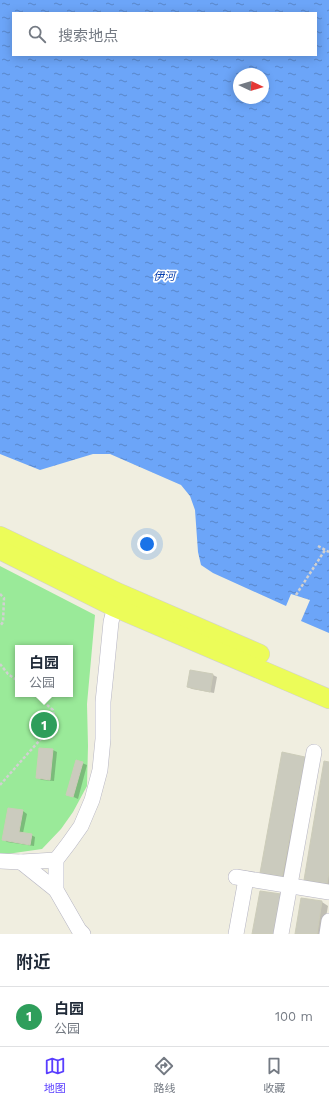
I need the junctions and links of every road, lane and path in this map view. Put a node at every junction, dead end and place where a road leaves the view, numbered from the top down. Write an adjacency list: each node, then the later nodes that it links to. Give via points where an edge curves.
1 (0, 536): 8 (main road)
2 (318, 546): 4 (path)
3 (0, 550): 8 (main road)
4 (325, 550): 5 (path); 7 (path)
5 (329, 552)
6 (0, 594): 9 (path, via 4,598 3,622)
7 (296, 596)
8 (117, 600): 12 (main road); 14 (main road); 17 (lane, via 111,622 104,687 100,770 92,800 81,826)
9 (0, 626)
10 (0, 664): 11 (path)
11 (15, 679)
12 (329, 684)
13 (38, 697): 16 (path, via 53,710 54,722)
14 (329, 698)
15 (314, 752): 20 (lane)
16 (0, 785)
17 (56, 860): 19 (lane); 21 (lane)
18 (0, 861): 19 (lane)
19 (22, 862): 21 (lane)
20 (290, 886): 22 (lane); 25 (lane, via 241,878); 26 (lane)
21 (56, 890): 24 (lane)
22 (329, 892)
23 (329, 921): 27 (lane)
24 (83, 934)
25 (236, 934)
26 (281, 934)
27 (327, 934)

